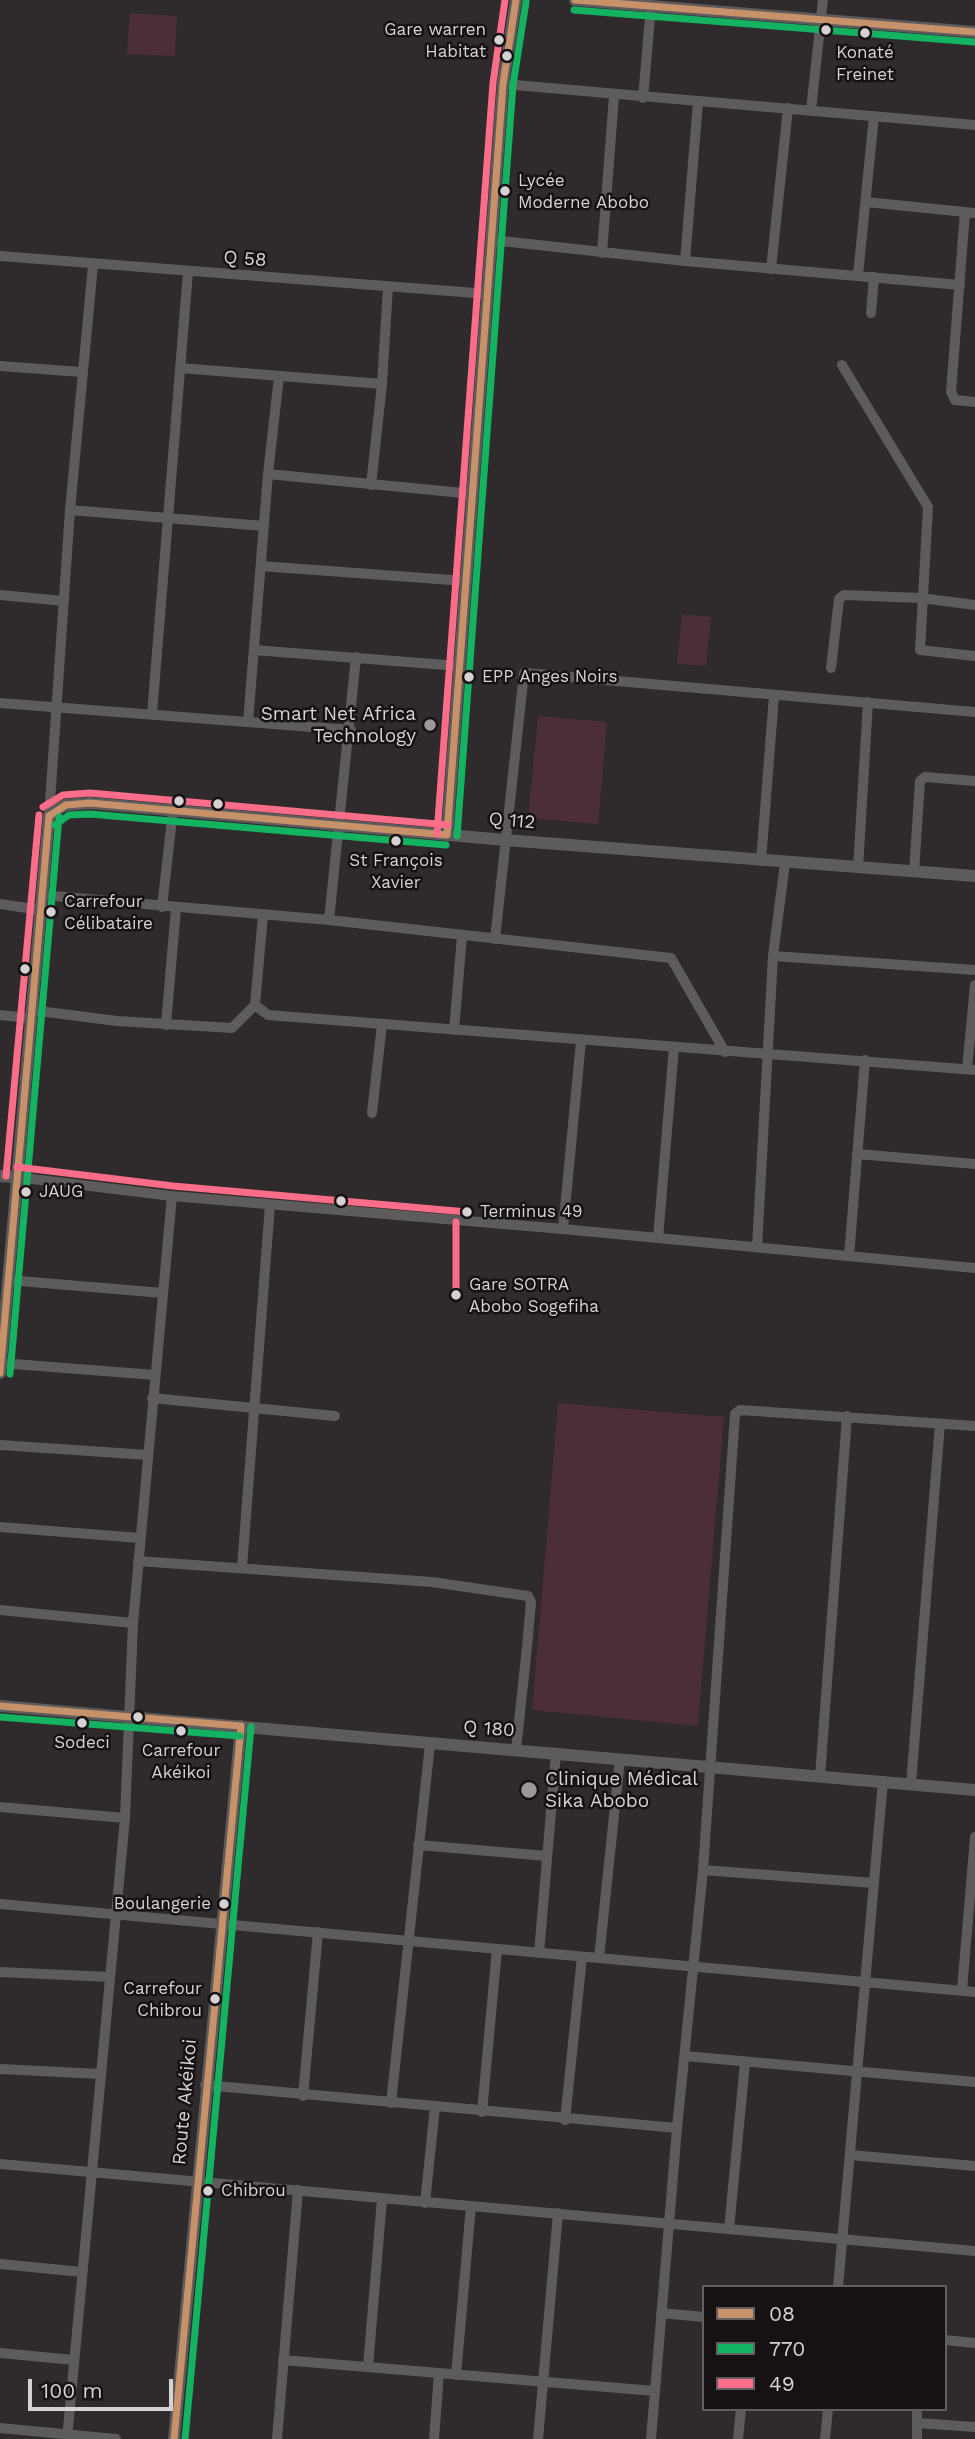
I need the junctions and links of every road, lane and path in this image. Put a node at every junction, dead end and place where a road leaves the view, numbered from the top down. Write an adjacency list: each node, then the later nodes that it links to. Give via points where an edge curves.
1 (516, 0): 8 (street)
2 (575, 0): 4 (street)
3 (823, 0): 6 (street)
4 (635, 2): 5 (street)
5 (651, 6): 6 (street); 10 (street)
6 (820, 18): 7 (street); 13 (street)
7 (975, 32)
8 (503, 84): 9 (street); 18 (street)
9 (614, 96): 10 (street); 19 (street)
10 (643, 98): 11 (street)
11 (698, 102): 12 (street); 21 (street)
12 (788, 108): 13 (street); 23 (street)
13 (811, 110): 14 (street)
14 (874, 116): 15 (street); 16 (street)
15 (975, 125)
16 (866, 202): 17 (street); 25 (street)
17 (970, 212): 27 (street)
18 (492, 240): 19 (street); 29 (street)
19 (602, 253): 21 (street)
20 (0, 256): 22 (street, Q 58)
21 (685, 261): 23 (street)
22 (93, 265): 24 (street, Q 58); 34 (street)
23 (771, 269): 25 (street)
24 (188, 272): 28 (street, Q 58); 33 (street)
25 (858, 275): 26 (street)
26 (874, 277): 27 (street); 30 (street)
27 (960, 285): 37 (street, via 951,392 955,400)
28 (388, 287): 29 (street, Q 58); 36 (street)
29 (488, 295): 40 (street)
30 (871, 313)
31 (842, 365): 47 (street, via 928,507)
32 (0, 366): 34 (street)
33 (180, 368): 35 (street); 42 (street)
34 (81, 372): 41 (street)
35 (279, 376): 36 (street); 38 (street)
36 (382, 384): 39 (street)
37 (975, 402)
38 (268, 474): 39 (street); 43 (street)
39 (372, 485): 40 (street)
40 (473, 494): 45 (street)
41 (70, 510): 42 (street); 48 (street)
42 (166, 517): 43 (street); 60 (street)
43 (264, 526): 44 (street)
44 (261, 566): 45 (street); 50 (street)
45 (465, 581): 53 (street)
46 (0, 595): 48 (street)
47 (921, 598): 49 (street); 51 (street, via 920,650); 54 (street, via 839,598)
48 (64, 601): 58 (street)
49 (975, 605)
50 (254, 650): 52 (street); 61 (street)
51 (975, 656)
52 (356, 657): 53 (street); 62 (street)
53 (459, 666): 67 (street)
54 (831, 668)
55 (774, 696): 56 (street); 68 (street, via 524,673); 69 (street)
56 (868, 702): 59 (street); 71 (street)
57 (0, 703): 58 (street)
58 (57, 708): 60 (street); 65 (street)
59 (972, 709)
60 (152, 714): 61 (street)
61 (248, 722): 62 (street)
62 (351, 730): 66 (street)
63 (975, 781): 72 (street, via 925,777 920,781)
64 (173, 810): 65 (street, Q 112, via 78,803); 66 (street, Q 112); 76 (street)
65 (49, 816): 74 (street)
66 (339, 824): 67 (street, Q 112); 80 (street)
67 (447, 835): 68 (street, Q 112)
68 (505, 840): 69 (street, Q 112); 82 (street)
69 (761, 861): 70 (street, Q 112)
70 (785, 863): 71 (street, Q 112); 83 (street)
71 (858, 867): 72 (street, Q 112)
72 (914, 872): 73 (street, Q 112)
73 (975, 876)
74 (42, 895): 76 (street); 78 (street)
75 (0, 904): 78 (street)
76 (162, 907): 77 (street)
77 (176, 908): 79 (street); 90 (street)
78 (40, 910): 87 (street)
79 (263, 915): 80 (street); 86 (street)
80 (330, 920): 81 (street)
81 (462, 936): 82 (street); 91 (street)
82 (495, 939): 94 (street, via 671,958)
83 (773, 956): 84 (street); 95 (street)
84 (975, 970)
85 (975, 985): 97 (street)
86 (255, 1005): 89 (street, via 268,1015); 90 (street, via 232,1028)
87 (31, 1014): 88 (street); 90 (street); 102 (street)
88 (0, 1015)
89 (382, 1024): 91 (street); 98 (street)
90 (166, 1025)
91 (454, 1030): 92 (street)
92 (581, 1041): 93 (street); 105 (street)
93 (674, 1047): 94 (street); 106 (street)
94 (725, 1052): 95 (street)
95 (768, 1052): 96 (street); 107 (street)
96 (865, 1060): 97 (street); 99 (street)
97 (971, 1069)
98 (372, 1113)
99 (857, 1154): 100 (street); 108 (street)
100 (975, 1164)
101 (0, 1176): 102 (street)
102 (16, 1177): 103 (street); 110 (street)
103 (172, 1196): 104 (street); 111 (street)
104 (270, 1205): 105 (street); 115 (street)
105 (563, 1228): 106 (street)
106 (658, 1238): 107 (street)
107 (757, 1247): 108 (street)
108 (849, 1256): 109 (street)
109 (975, 1268)
110 (8, 1280): 111 (street); 112 (street)
111 (163, 1293): 113 (street)
112 (1, 1368): 113 (street)
113 (155, 1375): 114 (street)
114 (152, 1398): 115 (street); 121 (street)
115 (255, 1409): 116 (street); 125 (street)
116 (335, 1416)
117 (847, 1416): 118 (street); 135 (street, via 740,1410 735,1414); 136 (street)
118 (940, 1424): 119 (street); 138 (street)
119 (975, 1426)
120 (0, 1445): 121 (street)
121 (148, 1455): 123 (street)
122 (0, 1527): 123 (street)
123 (140, 1538): 124 (street)
124 (138, 1561): 125 (street); 127 (street)
125 (242, 1567): 132 (street, via 528,1596)
126 (0, 1610): 127 (street)
127 (133, 1623): 129 (street)
128 (0, 1706): 129 (street, Q 180)
129 (129, 1718): 130 (street, Q 180); 141 (street)
130 (241, 1726): 131 (street, Q 180); 149 (street, Route Akéikoi)
131 (430, 1744): 132 (street, Q 180); 143 (street)
132 (516, 1750): 133 (street, Q 180)
133 (556, 1753): 134 (street, Q 180); 144 (street)
134 (620, 1759): 135 (street, Q 180); 155 (street)
135 (711, 1766): 136 (street, Q 180); 145 (street)
136 (820, 1776): 137 (street, Q 180)
137 (883, 1781): 138 (street, Q 180); 146 (street)
138 (911, 1784): 139 (street, Q 180)
139 (975, 1790)
140 (0, 1807): 141 (street)
141 (125, 1818): 148 (street)
142 (975, 1837): 160 (street)
143 (418, 1845): 144 (street); 151 (street)
144 (547, 1856): 153 (street)
145 (703, 1870): 146 (street); 156 (street)
146 (874, 1883): 159 (street)
147 (0, 1904): 148 (street)
148 (116, 1912): 149 (street); 158 (street)
149 (223, 1923): 150 (street); 168 (street, Route Akéikoi)
150 (318, 1932): 151 (street); 169 (street)
151 (406, 1941): 152 (street); 170 (street)
152 (496, 1949): 153 (street); 172 (street)
153 (539, 1953): 154 (street)
154 (582, 1956): 155 (street); 173 (street)
155 (599, 1958): 156 (street)
156 (693, 1966): 159 (street); 162 (street)
157 (0, 1972): 158 (street)
158 (110, 1977): 166 (street)
159 (866, 1980): 160 (street); 165 (street)
160 (962, 1990): 161 (street)
161 (975, 1992)
162 (685, 2056): 163 (street); 174 (street)
163 (745, 2063): 165 (street); 186 (street)
164 (0, 2068): 166 (street)
165 (858, 2072): 167 (street); 175 (street)
166 (100, 2074): 178 (street)
167 (975, 2082)
168 (205, 2085): 169 (street); 179 (street, Route Akéikoi)
169 (303, 2096): 170 (street)
170 (391, 2103): 171 (street)
171 (435, 2107): 172 (street); 182 (street)
172 (482, 2112): 173 (street)
173 (565, 2120): 174 (street)
174 (677, 2128): 185 (street)
175 (850, 2155): 177 (street); 187 (street)
176 (0, 2164): 178 (street)
177 (975, 2166)
178 (92, 2171): 179 (street); 190 (street)
179 (197, 2180): 180 (street); 212 (street, Route Akéikoi)
180 (298, 2190): 181 (street); 198 (street)
181 (382, 2199): 182 (street); 199 (street)
182 (425, 2203): 183 (street)
183 (471, 2206): 184 (street); 201 (street)
184 (558, 2213): 185 (street); 202 (street)
185 (669, 2222): 186 (street); 192 (street)
186 (729, 2229): 187 (street)
187 (843, 2239): 188 (street); 191 (street)
188 (975, 2251)
189 (0, 2264): 190 (street)
190 (82, 2272): 197 (street)
191 (838, 2285)
192 (661, 2313): 193 (street); 203 (street)
193 (702, 2317)
194 (947, 2340): 195 (street)
195 (975, 2343)
196 (0, 2353): 197 (street)
197 (74, 2360): 210 (street)
198 (283, 2360): 199 (street); 213 (street)
199 (368, 2367): 200 (street)
200 (439, 2374): 201 (street); 214 (street)
201 (456, 2375): 202 (street)
202 (544, 2382): 203 (street); 215 (street)
203 (655, 2391): 216 (street)
204 (741, 2411): 217 (street)
205 (828, 2411): 218 (street)
206 (917, 2411): 207 (street)
207 (917, 2423): 208 (street); 219 (street)
208 (975, 2427)
209 (0, 2428): 210 (street)
210 (67, 2436): 211 (street)
211 (116, 2439)
212 (174, 2439)
213 (277, 2439)
214 (434, 2439)
215 (538, 2439)
216 (651, 2439)
217 (738, 2439)
218 (825, 2439)
219 (917, 2439)

